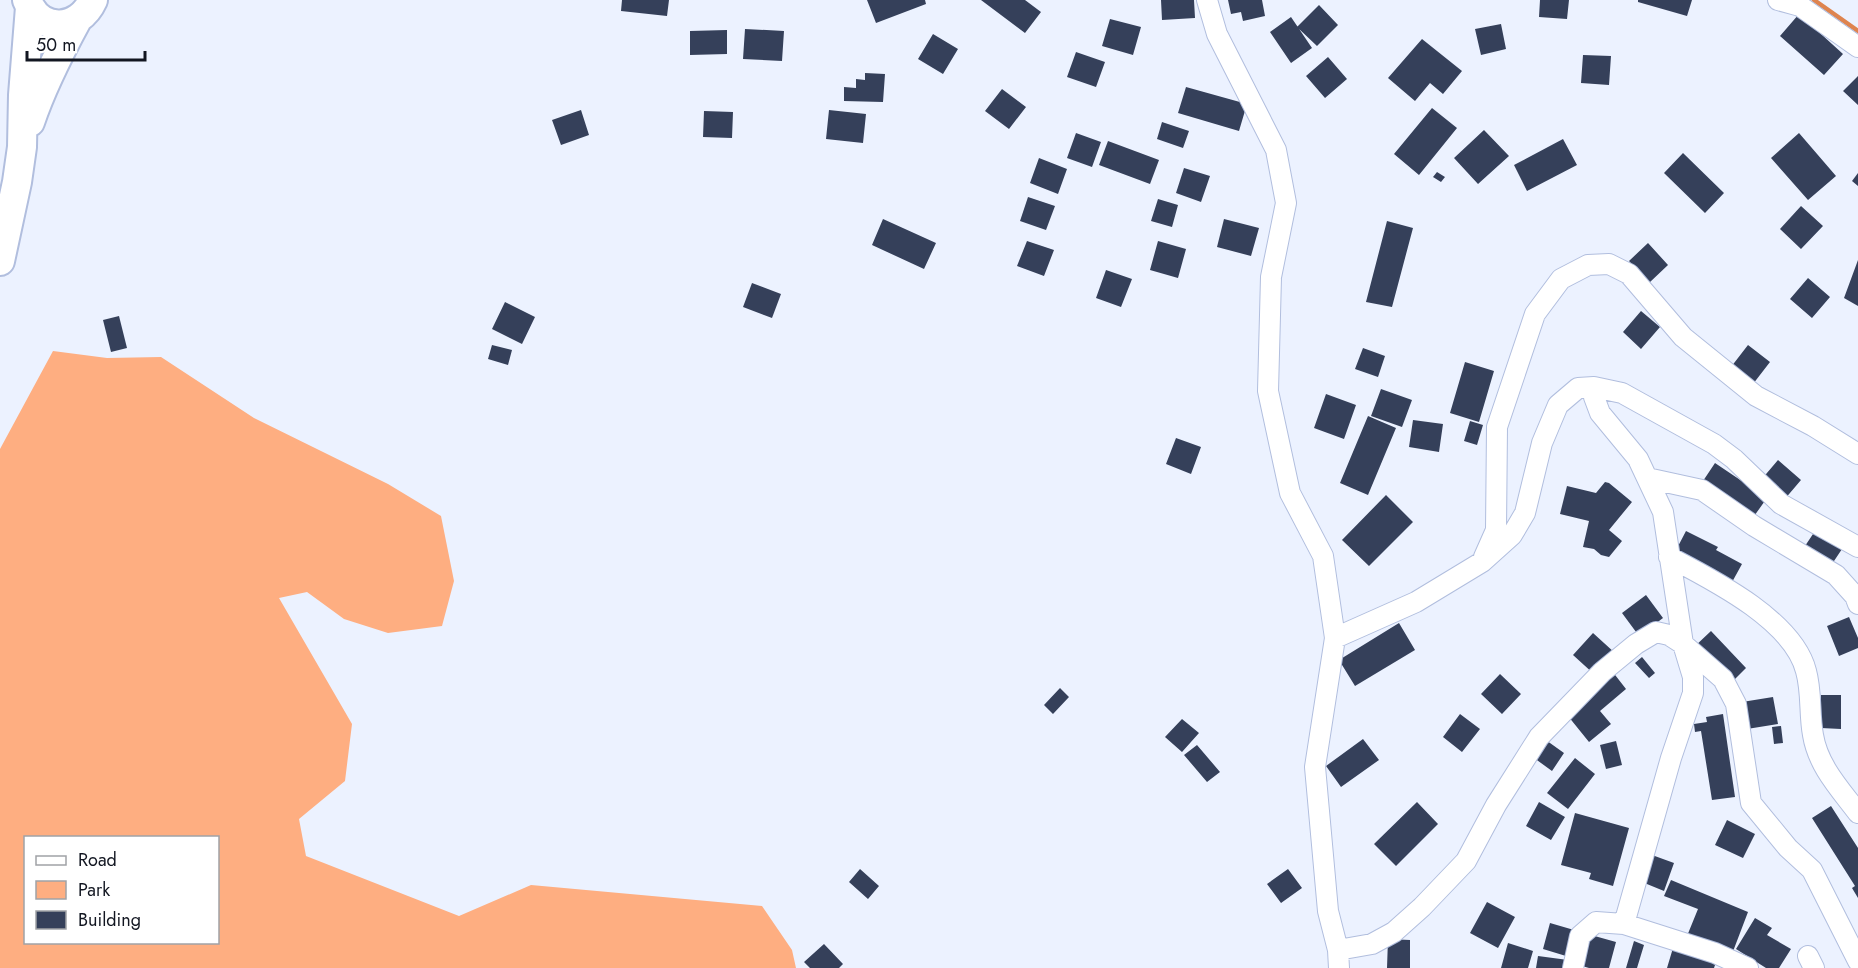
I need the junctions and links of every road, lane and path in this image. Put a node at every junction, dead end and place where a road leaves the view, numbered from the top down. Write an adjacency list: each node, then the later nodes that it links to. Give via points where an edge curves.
1 (1207, 0): 15 (street, via 1217,34 1276,150 1286,203 1271,277 1268,391 1290,493 1323,556)
2 (1778, 0): 5 (street, via 1800,6)
3 (28, 3): 4 (highway, via 35,14 51,23 69,24); 6 (highway)
4 (85, 10): 6 (highway, via 53,64)
5 (1858, 47)
6 (22, 147): 7 (highway)
7 (0, 261)
8 (1594, 387): 10 (street, via 1600,413 1638,459); 11 (street, via 1622,393 1714,444 1781,504); 13 (street, via 1578,388 1558,405 1542,443 1525,513 1512,535)
9 (1858, 454): 13 (street, via 1756,396 1683,337 1629,274 1609,264 1588,265 1561,279 1535,314 1497,427 1496,530)
10 (1647, 478): 12 (street, via 1663,512); 14 (street, via 1702,490 1836,575)
11 (1858, 547)
12 (1669, 557): 16 (street); 17 (street, via 1763,614 1795,647 1806,671 1813,736 1822,765)
13 (1482, 562): 15 (street, via 1416,602)
14 (1858, 604)
15 (1335, 638): 19 (street, via 1315,767 1328,911)
16 (1683, 644): 18 (street, via 1693,677 1693,693); 19 (street, via 1656,632 1602,672 1539,737 1466,861 1394,932); 20 (street, via 1723,679 1736,704 1751,802 1788,848 1812,870)
17 (1858, 813)
18 (1623, 924): 21 (street, via 1596,922 1580,936); 22 (street, via 1715,953)
19 (1338, 959)
20 (1858, 962)
21 (1573, 968)
22 (1748, 968)

